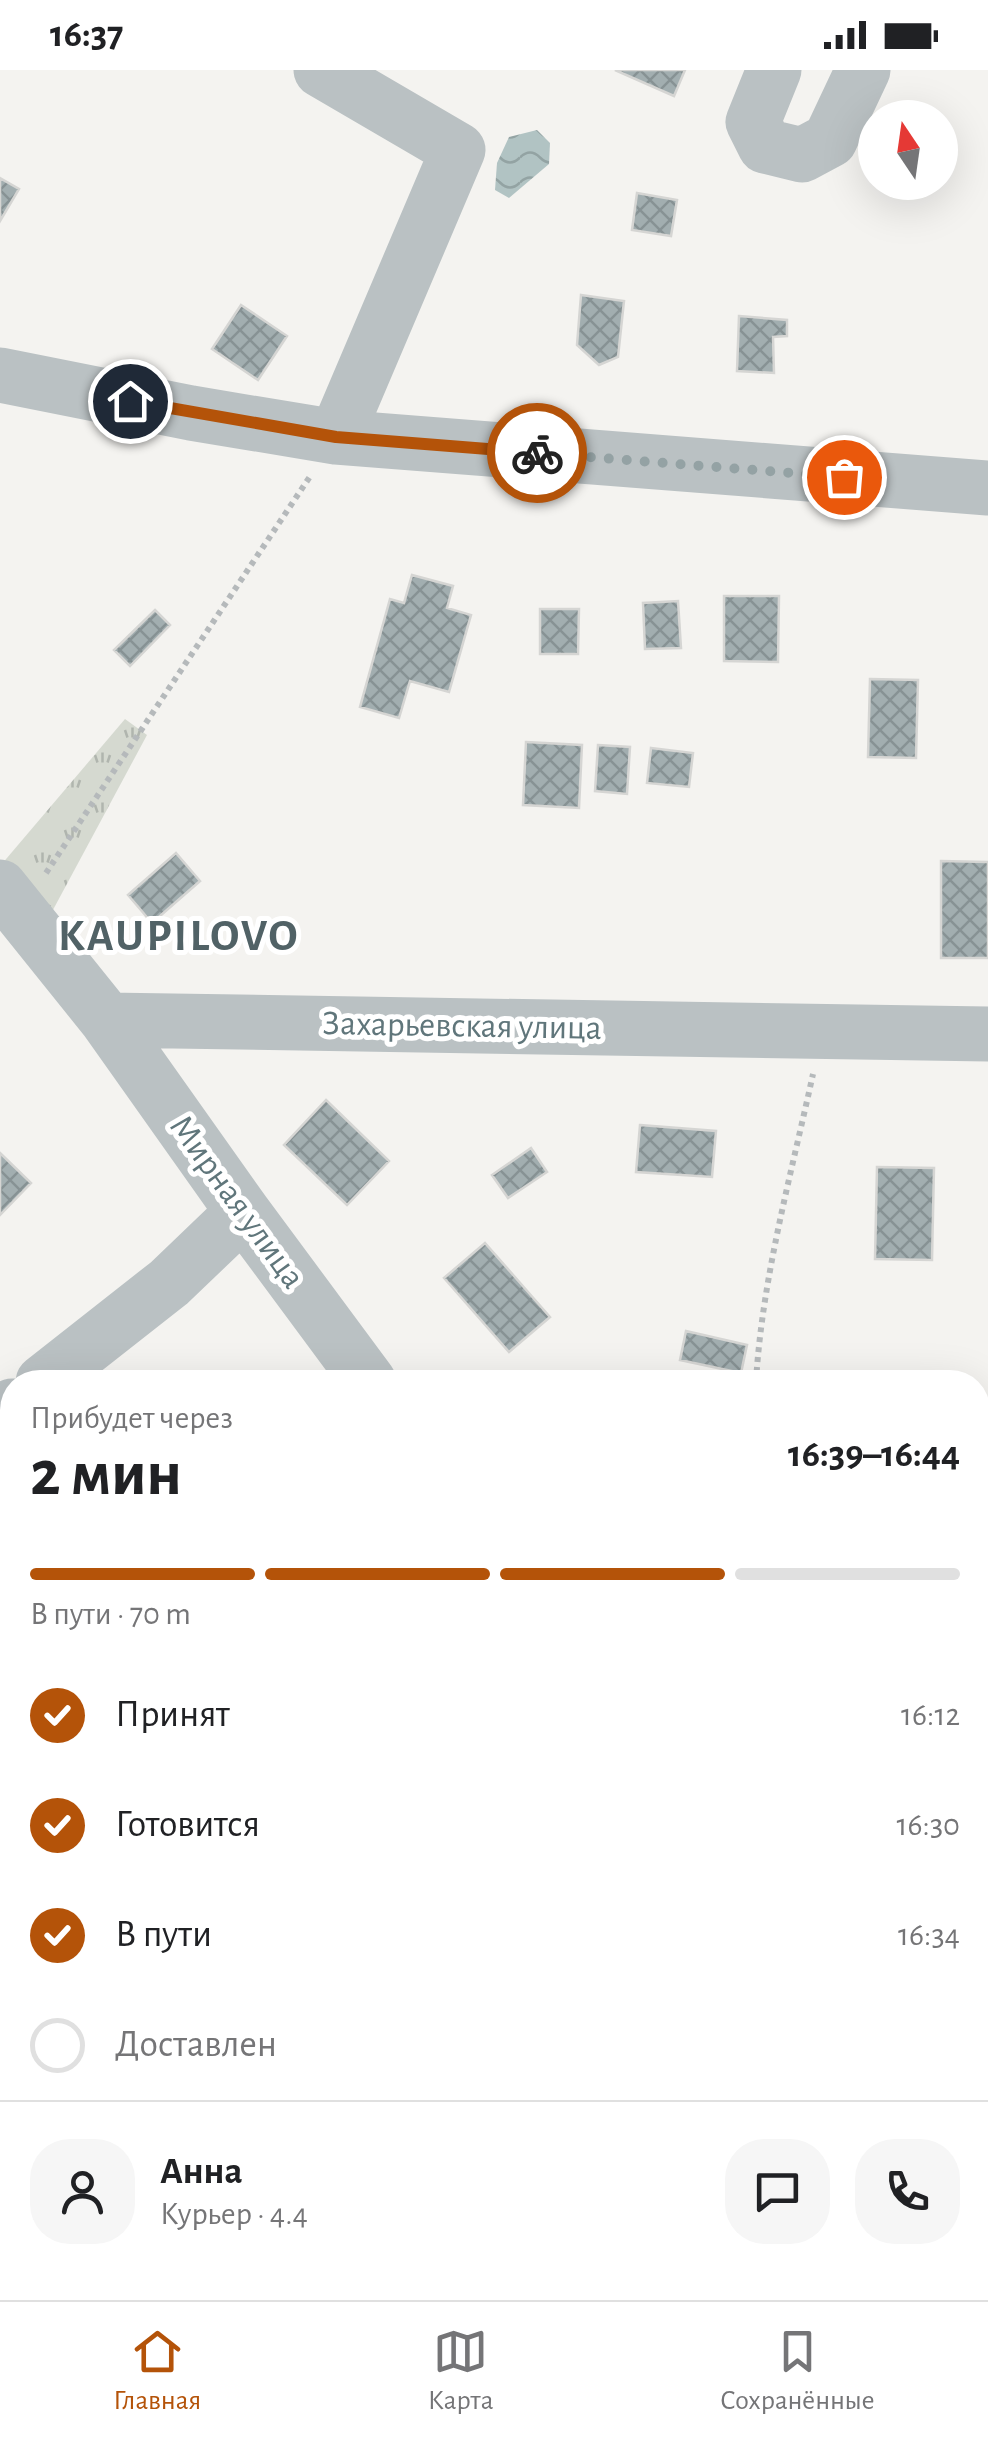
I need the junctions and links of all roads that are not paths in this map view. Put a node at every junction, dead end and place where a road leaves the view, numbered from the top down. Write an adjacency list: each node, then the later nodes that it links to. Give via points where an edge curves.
1 (321, 70): 5 (street, via 458,150)
2 (774, 70): 3 (street, via 753,122 765,146 802,155 830,140)
3 (863, 70)
4 (0, 374): 5 (street)
5 (336, 437): 6 (street)
6 (988, 488)
7 (11, 899): 8 (street)
8 (107, 1020): 9 (street, Захарьевская улица); 10 (street, Мирная улица)
9 (988, 1034)
10 (243, 1212): 11 (street, via 170,1283); 12 (street, Мирная улица)
11 (58, 1370)
12 (361, 1370)

